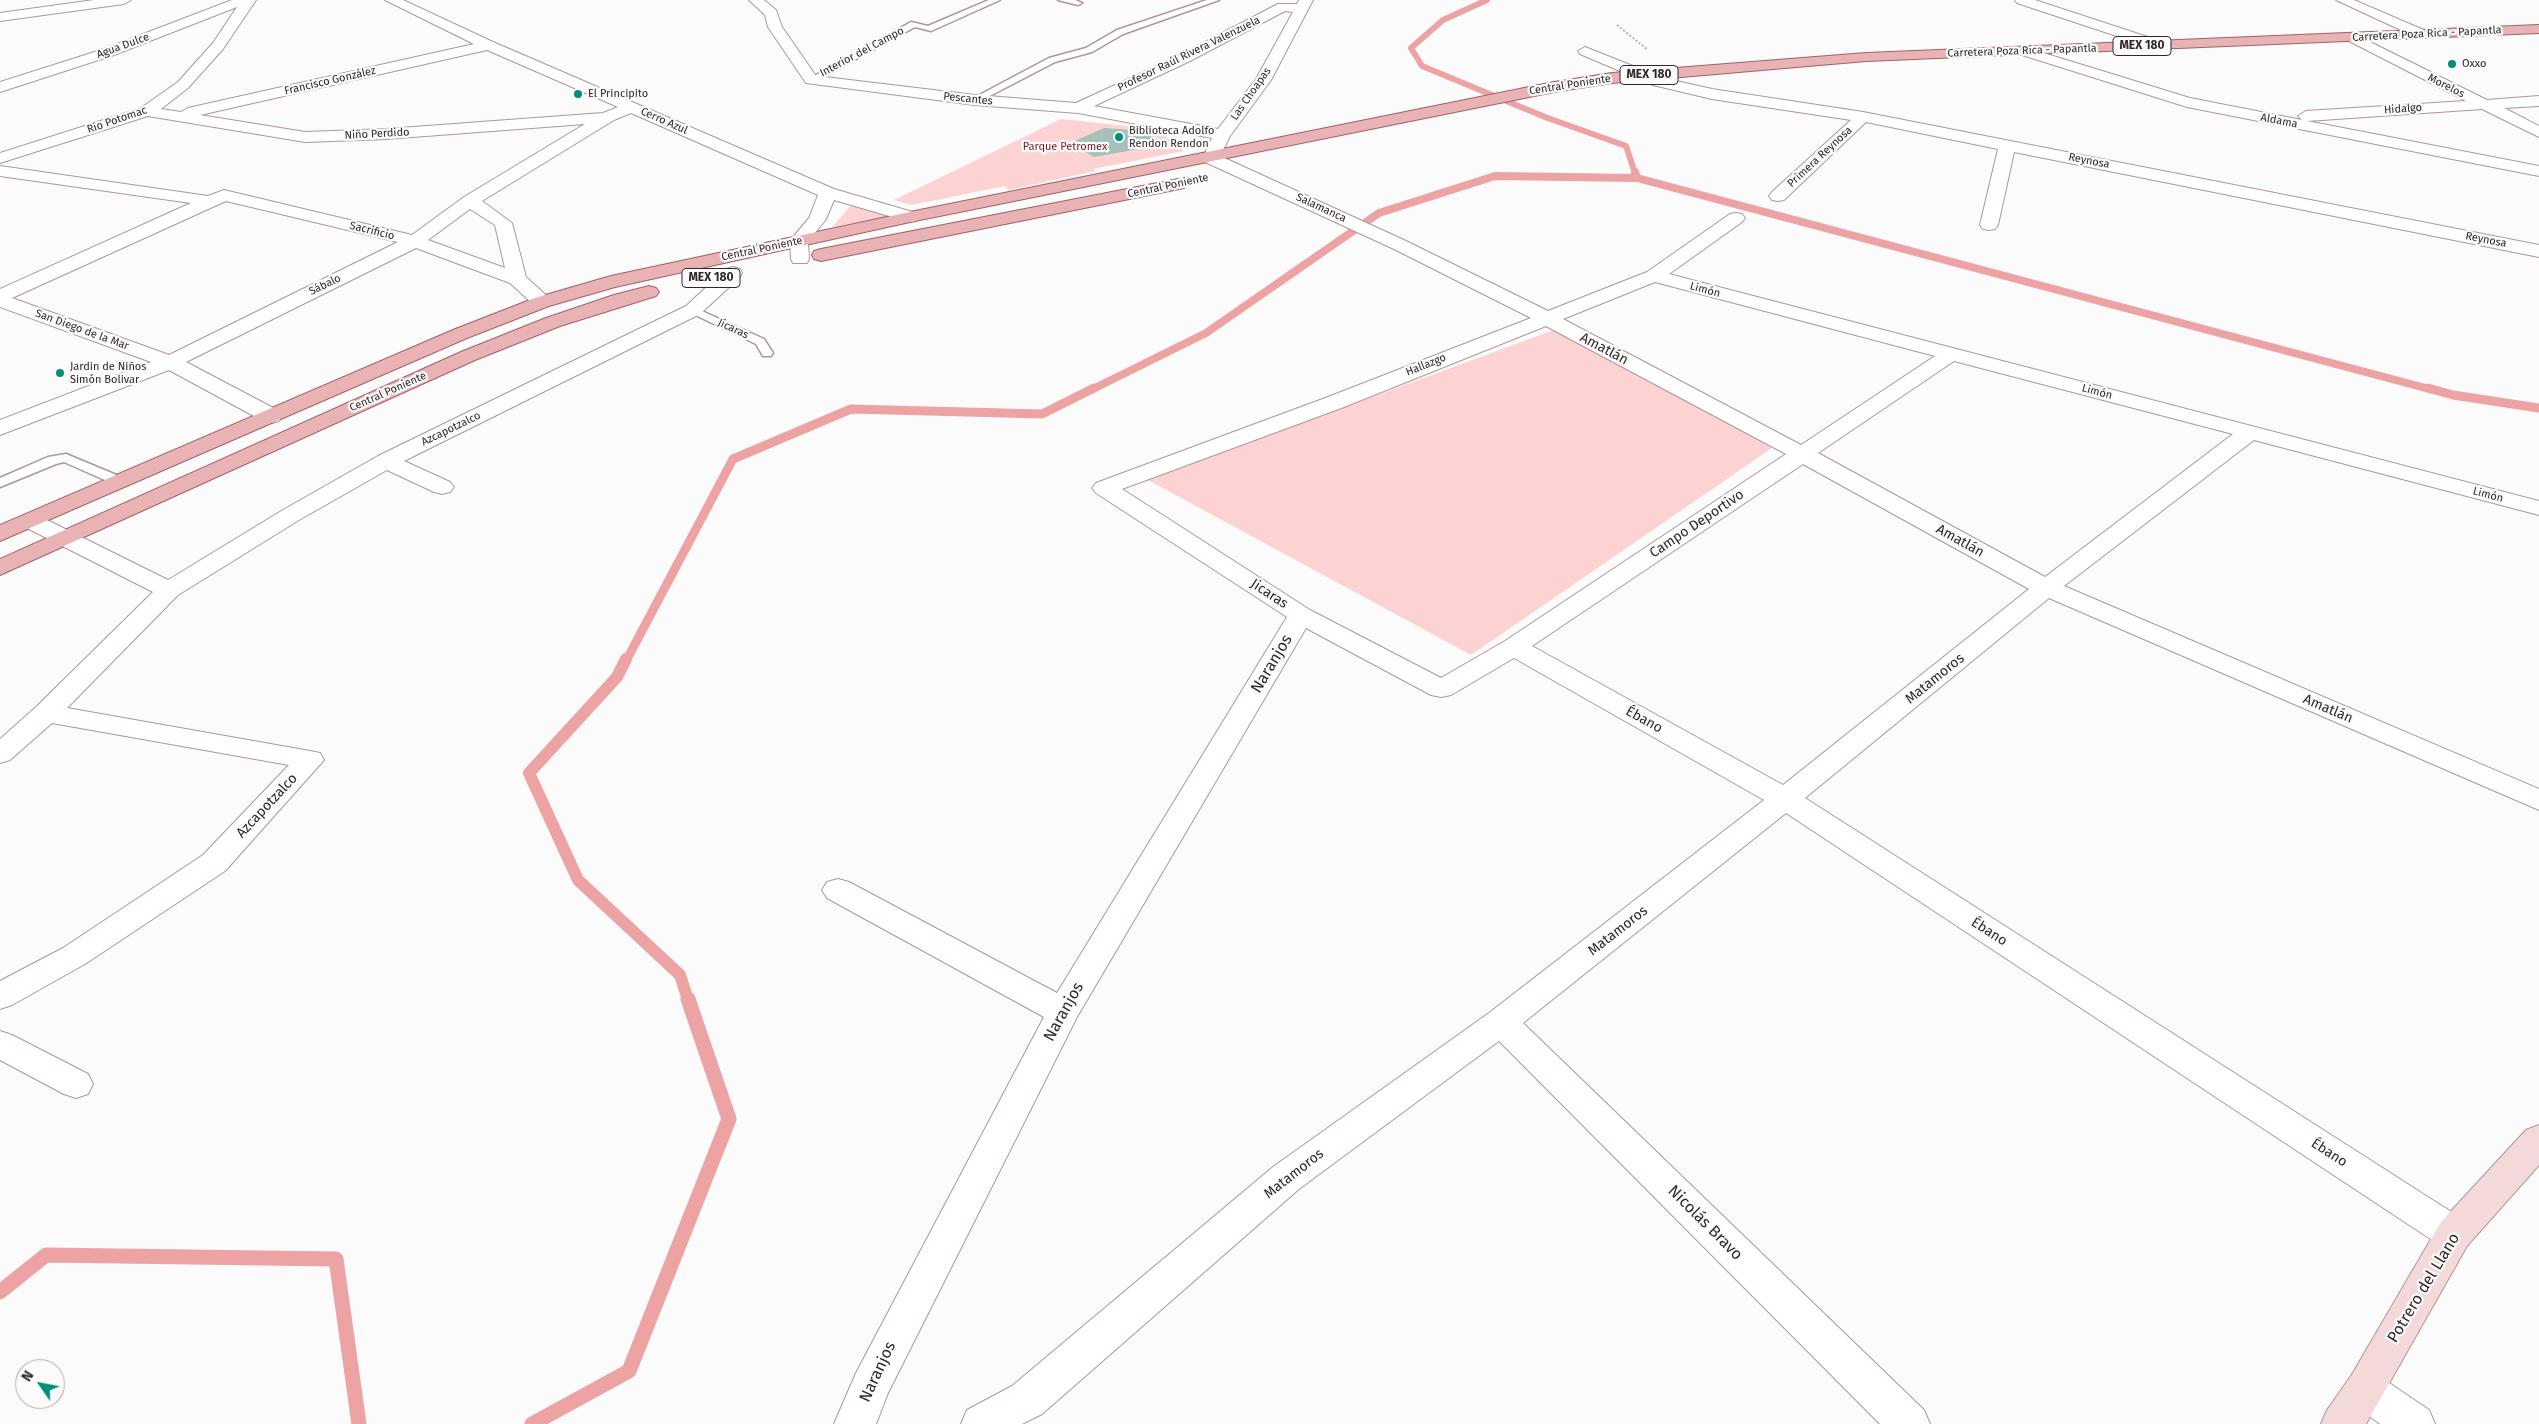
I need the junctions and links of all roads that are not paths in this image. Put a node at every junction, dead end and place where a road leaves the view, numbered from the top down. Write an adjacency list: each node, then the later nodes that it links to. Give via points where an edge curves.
1 (124, 0): 12 (street)
2 (244, 0): 28 (street, Agua Dulce, via 109,52)
3 (249, 0): 34 (street, Río Potomac, via 218,46 183,85)
4 (392, 0): 20 (street, Cerro Azul)
5 (756, 0): 26 (street, via 771,13 775,27)
6 (996, 0): 26 (lane, Interior del Campo, via 928,29 914,24)
7 (1062, 0): 13 (lane)
8 (1216, 0): 29 (lane, via 1120,32 1089,50 1052,60)
9 (2022, 0): 21 (street)
10 (2343, 0): 18 (street)
11 (2370, 0): 17 (street)
12 (94, 1): 15 (street)
13 (1078, 3)
14 (1304, 4): 33 (street, Profesor Raúl Rivera Valenzuela, via 1282,7); 40 (street, Las Choapas, via 1263,80)
15 (0, 17)
16 (2539, 29): 17 (main road, Carretera Poza Rica - Papantla / MEX 180)
17 (2447, 33): 18 (main road, Carretera Poza Rica - Papantla / MEX 180)
18 (2421, 34): 19 (main road, Carretera Poza Rica - Papantla / MEX 180)
19 (2354, 38): 21 (main road, Carretera Poza Rica - Papantla / MEX 180); 31 (street, Morelos)
20 (488, 45): 32 (street, Cerro Azul); 35 (street, Francisco González)
21 (2158, 45): 22 (main road, Carretera Poza Rica - Papantla / MEX 180)
22 (2024, 51): 24 (main road, Carretera Poza Rica - Papantla / MEX 180, via 1866,57); 38 (street, Aldama, via 2187,102)
23 (1585, 52): 25 (street, Reynosa)
24 (1745, 68): 25 (main road, Central Poniente / MEX 180); 27 (main road, Central Poniente / MEX 180)
25 (1639, 76): 27 (street, Reynosa); 43 (main road, Central Poniente / MEX 180, via 1554,87)
26 (811, 80): 29 (street, Pescantes)
27 (1658, 82): 37 (street, Reynosa, via 1712,94); 45 (main road, Central Poniente / MEX 180)
28 (0, 87)
29 (975, 100): 33 (street, Pescantes)
30 (2539, 101): 31 (street, Hidalgo)
31 (2482, 104): 38 (street, Hidalgo); 39 (street, Morelos)
32 (632, 107): 36 (street, Sábalo); 47 (street, Cerro Azul)
33 (1078, 108): 40 (street, Pescantes)
34 (147, 111): 35 (street, Niño Perdido); 42 (street, Río Potomac)
35 (172, 117): 36 (street, Niño Perdido, via 305,137 405,133)
36 (608, 117): 50 (street, Sábalo)
37 (1863, 117): 41 (street, Reynosa); 48 (street, Primera Reynosa)
38 (2268, 119): 46 (street, Aldama)
39 (2539, 132)
40 (1222, 135): 43 (street, Las Choapas)
41 (2007, 145): 53 (street); 57 (street, Reynosa)
42 (0, 158)
43 (1211, 158): 45 (street); 51 (main road, Central Poniente / MEX 180)
44 (0, 171): 49 (street, Sacrificio)
45 (1242, 171): 55 (street, Salamanca); 56 (main road, Central Poniente / MEX 180)
46 (2539, 171)
47 (828, 193): 51 (street, Cerro Azul); 56 (street)
48 (1778, 196)
49 (217, 198): 54 (street, Sacrificio); 61 (street, San Diego de la Mar)
50 (470, 201): 54 (street, Sábalo); 60 (street, via 503,223)
51 (910, 217): 56 (main road, Central Poniente / MEX 180)
52 (1736, 218): 59 (street, Hallazgo)
53 (1989, 224)
54 (415, 241): 60 (street, Sacrificio); 67 (street, Sábalo)
55 (1400, 245): 64 (street, Amatlán)
56 (799, 250): 58 (main road, Central Poniente / MEX 180); 62 (main road, Central Poniente / MEX 180, via 664,269)
57 (2539, 251)
58 (733, 273): 63 (street, Azcapotzalco); 80 (main road, Central Poniente / MEX 180, via 622,299 468,356)
59 (1654, 276): 64 (street, Hallazgo); 66 (street, Limón)
60 (517, 279): 62 (street, Sacrificio)
61 (0, 298): 67 (street, San Diego de la Mar)
62 (542, 302): 68 (main road, Central Poniente / MEX 180)
63 (693, 310): 65 (lane, Jícaras, via 760,342); 72 (street, Azcapotzalco)
64 (1545, 317): 71 (street, Amatlán); 76 (street, Hallazgo, via 1336,402)
65 (768, 353)
66 (1951, 354): 70 (street, Limón); 71 (street, Campo Deportivo)
67 (170, 362): 68 (street, San Diego de la Mar); 69 (street, Sábalo)
68 (271, 416): 74 (main road, Central Poniente / MEX 180)
69 (0, 428)
70 (2250, 432): 77 (street, Limón); 82 (street, Matamoros)
71 (1802, 454): 82 (street, Amatlán); 85 (street, Campo Deportivo)
72 (386, 461): 75 (street); 83 (street, Azcapotzalco)
73 (0, 482): 74 (lane, via 52,460 66,458)
74 (121, 482): 78 (main road, Central Poniente / MEX 180)
75 (442, 487)
76 (1104, 488): 84 (street, Jicaras)
77 (2539, 508)
78 (31, 521): 79 (main road, Central Poniente / MEX 180); 80 (street)
79 (2, 531)
80 (66, 538): 81 (main road, Central Poniente / MEX 180); 83 (street)
81 (0, 568)
82 (2046, 588): 89 (street, Matamoros); 90 (street, Amatlán)
83 (169, 590): 87 (street, Azcapotzalco)
84 (1301, 615): 86 (street, Jicaras); 93 (street, Naranjos)
85 (1514, 647): 86 (street, Campo Deportivo); 89 (street, Ébano)
86 (1441, 689)
87 (46, 713): 88 (street, Azcapotzalco); 92 (street, Azcapotzalco, via 310,760 214,863 74,956)
88 (0, 754)
89 (1786, 799): 94 (street, Matamoros); 98 (street, Ébano)
90 (2539, 800)
91 (838, 890): 93 (street)
92 (0, 996)
93 (1063, 1012): 100 (street, Naranjos, via 870,1386)
94 (1501, 1022): 101 (street, Matamoros, via 1286,1178 1027,1400); 102 (street, Nicolás Bravo)
95 (0, 1044): 96 (street)
96 (76, 1084)
97 (2539, 1140): 98 (street, Potrero del Llano)
98 (2454, 1234): 99 (street, Potrero del Llano)
99 (2365, 1389): 103 (street, Potrero del Llano); 104 (street)
100 (855, 1424)
101 (982, 1424)
102 (1909, 1424)
103 (2342, 1424)
104 (2414, 1424)

